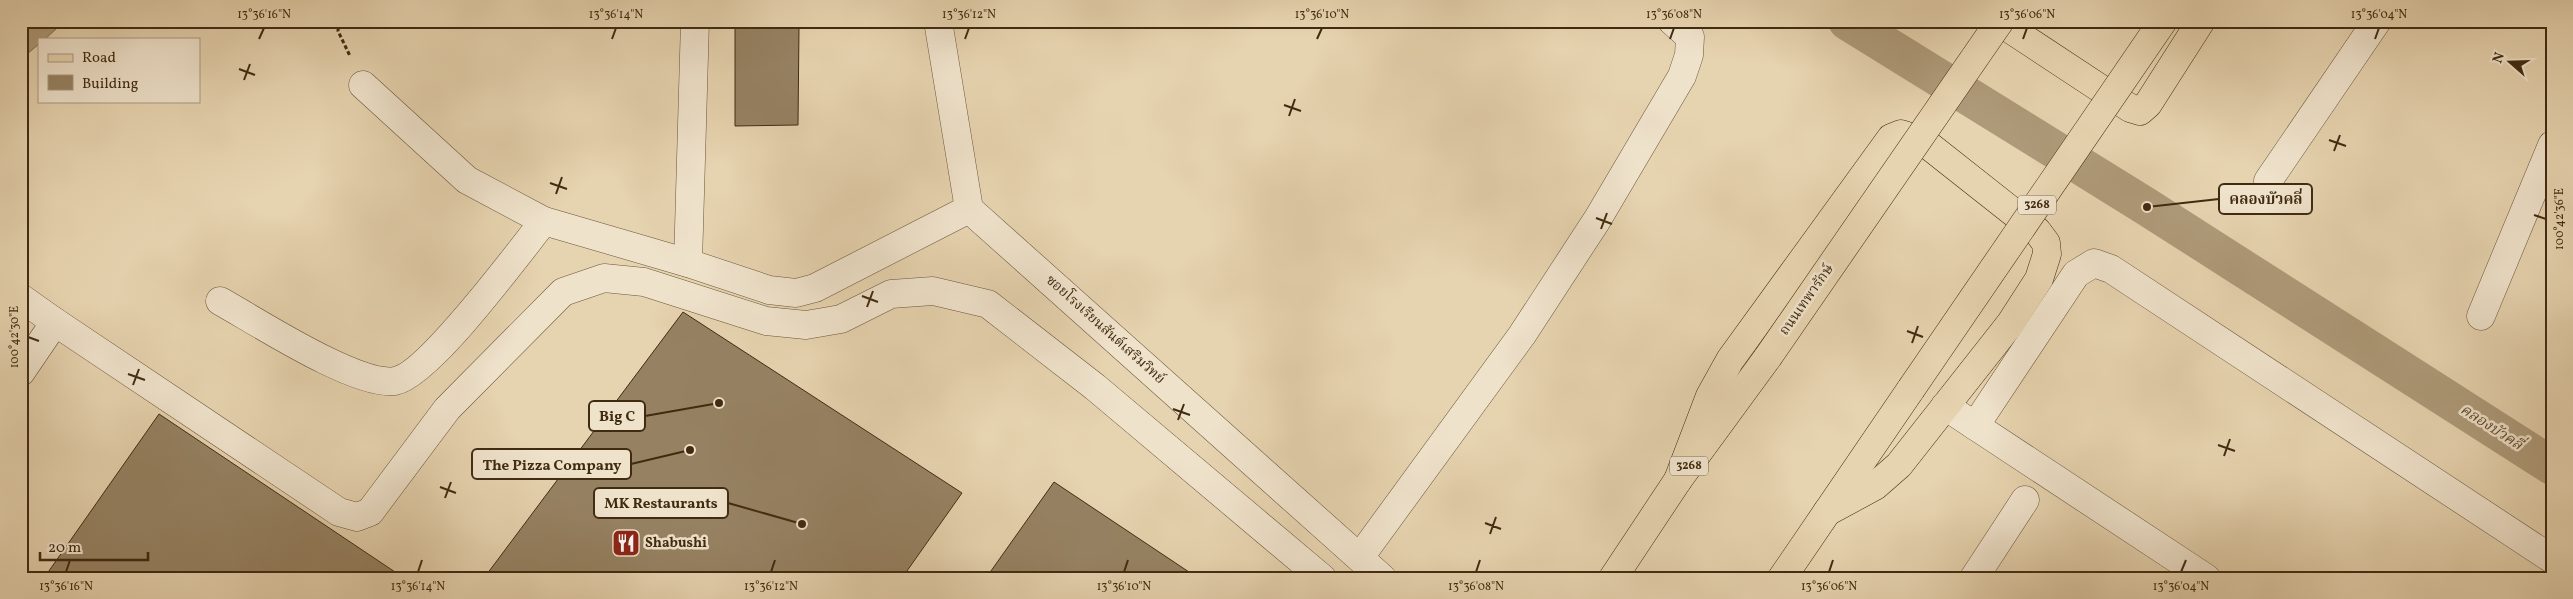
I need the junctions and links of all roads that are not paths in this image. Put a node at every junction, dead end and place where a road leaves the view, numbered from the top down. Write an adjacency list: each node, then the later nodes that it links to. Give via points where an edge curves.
1 (695, 21): 13 (street)
2 (938, 21): 11 (street)
3 (1672, 21): 24 (street, via 1690,37 1689,55 1682,76 1597,220 1527,328)
4 (1999, 21): 6 (main road, via 2130,108 2140,110 2148,104); 21 (main road, ถนนเทพารักษ์ / 3268, bridge, via 1768,357)
5 (2163, 21): 23 (main road, 3268, bridge)
6 (2201, 21)
7 (2377, 21): 10 (street)
8 (363, 85): 12 (street, via 467,180)
9 (2552, 145): 16 (street)
10 (2268, 181)
11 (968, 209): 13 (street, via 815,288 796,292 769,290); 24 (street, ซอยโรงเรียนสันต์เสริมวิทย์)
12 (544, 221): 13 (street); 15 (street, via 446,343 396,381 370,379 340,368)
13 (688, 263)
14 (21, 298): 17 (street)
15 (220, 301)
16 (2481, 316)
17 (54, 322): 18 (street); 26 (street, via 339,512 357,517 370,512 447,409 563,292 604,278 644,282 766,320 806,325 841,319 891,294 933,291 988,304 1102,394)
18 (21, 372)
19 (1945, 406): 20 (street); 21 (main road, via 2010,324 2038,279 2047,254 2046,243 2038,231 1923,141 1902,134 1891,138 1730,360 1710,396); 23 (main road, via 1899,465 1875,486)
20 (1976, 426): 25 (street, via 2076,274 2094,262 2120,274); 31 (street)
21 (1678, 480): 28 (main road, ถนนเทพารักษ์ / 3268)
22 (2025, 500): 30 (street)
23 (1827, 512): 29 (main road, 3268)
24 (1360, 557): 27 (street, ซอยโรงเรียนสันต์เสริมวิทย์)
25 (2552, 559)
26 (1322, 578)
27 (1382, 578)
28 (1613, 578)
29 (1782, 578)
30 (1974, 578)
31 (2206, 578)

